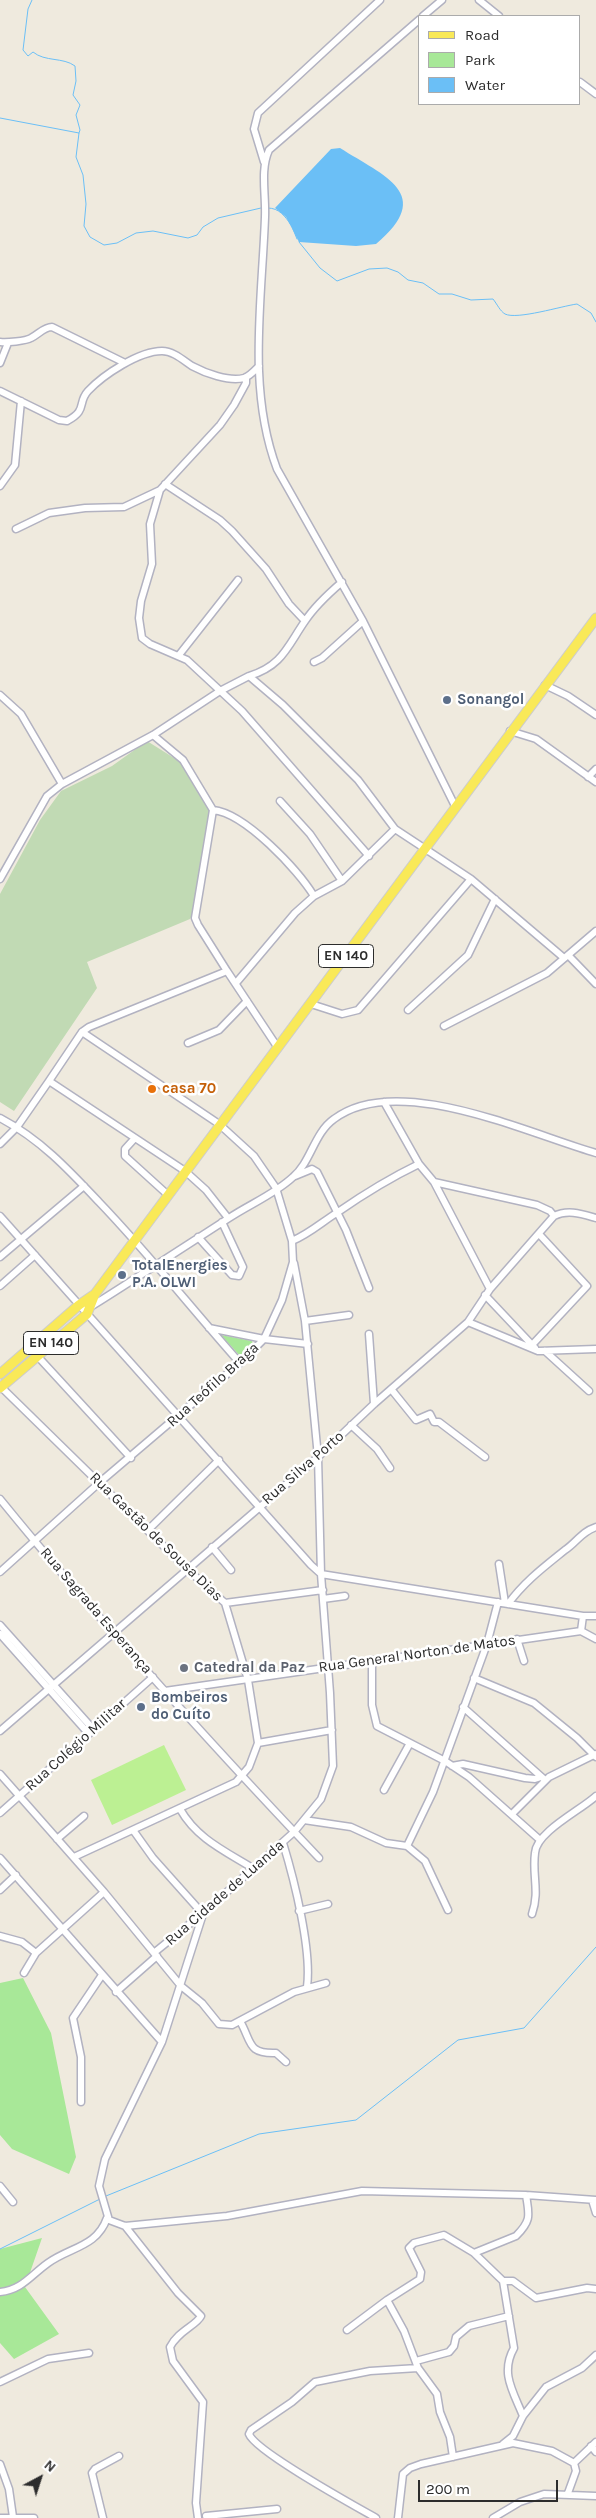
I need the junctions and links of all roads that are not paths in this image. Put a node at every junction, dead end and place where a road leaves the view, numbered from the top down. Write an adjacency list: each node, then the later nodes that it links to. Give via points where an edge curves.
1 (380, 0): 9 (street, via 258,113 254,129)
2 (442, 0): 4 (street)
3 (479, 0): 5 (street)
4 (424, 15)
5 (498, 15)
6 (418, 21): 9 (street, via 276,142)
7 (581, 83): 8 (street)
8 (596, 94)
9 (264, 162): 14 (street, via 266,198)
10 (0, 342): 11 (street)
11 (8, 343): 12 (street); 13 (street, via 30,339 52,327)
12 (0, 363)
13 (125, 363): 15 (street, via 164,351 212,374); 17 (street, via 88,391 81,410 67,421)
14 (259, 366): 15 (street); 23 (street, via 262,413 270,451 277,469)
15 (246, 377): 18 (street, via 246,383 220,425)
16 (0, 391): 17 (street)
17 (21, 401): 19 (street, via 15,465)
18 (165, 484): 20 (street); 25 (street, via 232,531)
19 (0, 486)
20 (160, 490): 21 (street, via 124,507 49,513); 27 (street, via 150,524 152,564 139,618 145,642)
21 (16, 529)
22 (238, 580): 27 (street)
23 (342, 582): 25 (street); 26 (street)
24 (596, 618): 30 (main road, EN 140)
25 (305, 621): 29 (street, via 288,650 276,662 265,671)
26 (363, 621): 28 (street); 41 (street)
27 (179, 654): 31 (street)
28 (314, 662)
29 (249, 676): 31 (street); 43 (street, via 358,780)
30 (545, 685): 33 (street); 34 (main road, EN 140)
31 (220, 691): 35 (street); 45 (street, via 260,731)
32 (0, 695): 39 (street, via 21,714)
33 (596, 715)
34 (510, 731): 37 (street, via 536,739); 41 (main road, EN 140)
35 (153, 735): 39 (street); 42 (street, via 183,760)
36 (596, 769): 37 (street)
37 (588, 777): 38 (street)
38 (596, 782)
39 (62, 784): 46 (street, via 47,796)
40 (280, 801): 48 (street, via 310,834)
41 (455, 806): 44 (main road, EN 140)
42 (213, 810): 49 (street, via 229,814 283,857); 53 (street, via 195,918)
43 (396, 829): 44 (street); 45 (street)
44 (425, 849): 47 (street); 57 (main road, EN 140)
45 (370, 856): 48 (street)
46 (0, 879)
47 (471, 879): 50 (street); 57 (street, via 358,1010 342,1014)
48 (342, 881): 49 (street)
49 (314, 896): 54 (street, via 295,913)
50 (495, 899): 52 (street); 58 (street, via 468,955)
51 (596, 931): 52 (street)
52 (566, 956): 55 (street); 59 (street, via 540,977)
53 (227, 971): 54 (street); 60 (street)
54 (236, 983): 56 (street)
55 (596, 984)
56 (247, 1001): 61 (street, via 219,1030); 62 (street)
57 (310, 1004): 62 (main road, EN 140)
58 (408, 1010)
59 (444, 1026)
60 (82, 1032): 63 (street); 66 (street, Rua Teófilo Braga)
61 (188, 1043)
62 (278, 1048): 66 (main road, EN 140)
63 (49, 1080): 67 (street); 68 (street)
64 (384, 1102): 70 (street, via 472,1112); 71 (street); 73 (street, via 353,1109 334,1118 320,1133)
65 (0, 1118): 67 (street)
66 (219, 1124): 72 (main road, EN 140); 76 (street, Rua Teófilo Braga, via 254,1156)
67 (17, 1127): 69 (street); 75 (street, via 56,1156)
68 (135, 1138): 72 (street); 77 (street, via 125,1150 125,1156)
69 (0, 1144)
70 (596, 1152)
71 (419, 1164): 74 (street); 78 (street)
72 (185, 1171): 77 (main road, EN 140); 81 (street, via 206,1190)
73 (294, 1177): 76 (street); 78 (street, via 308,1170 315,1171)
74 (434, 1182): 80 (street, via 537,1205); 95 (street)
75 (84, 1186): 86 (street); 87 (street)
76 (276, 1188): 81 (street); 88 (street, Rua Teófilo Braga)
77 (168, 1195): 87 (main road, EN 140)
78 (336, 1213): 88 (street, via 307,1235); 94 (street)
79 (0, 1216): 86 (street)
80 (554, 1216): 82 (street, via 577,1212); 84 (street, Rua Silva Porto)
81 (228, 1218): 83 (street)
82 (596, 1218)
83 (222, 1222): 85 (street); 85 (street, via 243,1267 240,1276 232,1275)
84 (539, 1234): 95 (street, Rua Silva Porto); 107 (street, via 587,1286)
85 (198, 1238): 92 (street)
86 (21, 1239): 89 (street); 90 (street)
87 (135, 1240): 92 (street); 96 (main road, EN 140)
88 (292, 1241): 91 (street, Rua Teófilo Braga)
89 (35, 1255): 93 (street); 98 (street)
90 (0, 1257)
91 (293, 1262): 101 (street, Rua Cidade de Luanda); 105 (street, Rua Teófilo Braga, via 282,1300)
92 (154, 1264): 99 (street); 103 (street)
93 (0, 1286)
94 (369, 1288)
95 (490, 1289): 97 (street, Rua Silva Porto)
96 (95, 1294): 98 (main road, EN 140); 99 (main road, EN 140)
97 (485, 1295): 102 (street, Rua Silva Porto); 107 (street)
98 (79, 1305): 99 (street); 108 (main road, EN 140)
99 (89, 1310): 111 (main road, EN 140); 118 (street)
100 (349, 1315): 101 (street)
101 (305, 1320): 106 (street, Rua Cidade de Luanda)
102 (468, 1322): 110 (street); 115 (street, Rua Silva Porto)
103 (209, 1328): 105 (street); 112 (street)
104 (369, 1334): 117 (street)
105 (264, 1339): 106 (street); 112 (street, Rua Teófilo Braga)
106 (308, 1344): 120 (street, Rua Cidade de Luanda)
107 (532, 1345): 110 (street)
108 (30, 1348): 111 (street); 113 (main road, EN 140)
109 (596, 1348): 110 (street)
110 (541, 1351): 116 (street)
111 (37, 1356): 114 (main road, EN 140); 122 (street)
112 (240, 1363): 118 (street, Rua Teófilo Braga)
113 (0, 1374)
114 (0, 1387): 125 (street, Rua Gastão de Sousa Dias)
115 (391, 1388): 117 (street, Rua Silva Porto); 121 (street, via 416,1420 430,1414 434,1422 439,1422)
116 (589, 1391)
117 (374, 1404): 119 (street, Rua Silva Porto)
118 (179, 1417): 122 (street, Rua Teófilo Braga); 123 (street)
119 (351, 1425): 120 (street, Rua Silva Porto); 124 (street, via 377,1449)
120 (318, 1457): 127 (street, Rua Silva Porto); 136 (street, Rua Cidade de Luanda)
121 (485, 1457)
122 (131, 1458): 125 (street, Rua Teófilo Braga)
123 (218, 1460): 127 (street); 129 (street)
124 (390, 1468)
125 (99, 1483): 129 (street, Rua Gastão de Sousa Dias); 130 (street, Rua Teófilo Braga)
126 (0, 1499): 130 (street, Rua Sagrada Esperança)
127 (260, 1506): 131 (street, Rua Silva Porto); 136 (street)
128 (596, 1527): 141 (street, via 585,1531)
129 (148, 1530): 133 (street, Rua Gastão de Sousa Dias)
130 (34, 1540): 135 (street, Rua Teófilo Braga); 146 (street, Rua Sagrada Esperança)
131 (212, 1547): 133 (street, Rua Silva Porto); 134 (street)
132 (499, 1564): 141 (street)
133 (187, 1569): 140 (street, Rua Gastão de Sousa Dias); 146 (street, Rua Silva Porto)
134 (231, 1570)
135 (0, 1572)
136 (322, 1574): 137 (street, Rua Cidade de Luanda); 141 (street)
137 (323, 1590): 139 (street, Rua Cidade de Luanda); 140 (street)
138 (345, 1596): 139 (street)
139 (323, 1599): 153 (street, Rua Cidade de Luanda)
140 (226, 1603): 156 (street, Rua Gastão de Sousa Dias)
141 (504, 1603): 142 (street); 150 (street)
142 (583, 1616): 143 (street); 145 (street)
143 (596, 1616)
144 (0, 1625): 147 (street)
145 (581, 1631): 148 (street, Rua General Norton de Matos); 149 (street)
146 (113, 1632): 154 (street, Rua Sagrada Esperança); 157 (street, Rua Silva Porto)
147 (3, 1634): 157 (street)
148 (517, 1639): 150 (street, Rua General Norton de Matos); 152 (street)
149 (596, 1639)
150 (487, 1644): 151 (street, Rua General Norton de Matos); 155 (street)
151 (372, 1660): 153 (street, Rua General Norton de Matos); 164 (street, via 375,1721 381,1730)
152 (524, 1662)
153 (328, 1666): 156 (street, Rua General Norton de Matos); 160 (street, Rua Cidade de Luanda)
154 (153, 1677): 158 (street, Rua Sagrada Esperança); 162 (street, Rua Colégio Militar)
155 (474, 1678): 159 (street); 165 (street, via 534,1703)
156 (248, 1680): 158 (street, Rua General Norton de Matos); 163 (street, Rua Gastão de Sousa Dias)
157 (51, 1686): 161 (street, Rua Silva Porto); 162 (street)
158 (165, 1691): 169 (street, Rua Sagrada Esperança)
159 (464, 1707): 166 (street); 170 (street)
160 (332, 1730): 163 (street); 178 (street, Rua Cidade de Luanda, via 330,1778 321,1799)
161 (0, 1731)
162 (90, 1731): 172 (street, Rua Colégio Militar)
163 (258, 1743): 169 (street, via 255,1755)
164 (410, 1743): 166 (street); 171 (street)
165 (595, 1755): 170 (street)
166 (444, 1761): 167 (street); 184 (street, via 423,1817)
167 (452, 1766): 170 (street, via 463,1764 525,1778); 176 (street)
168 (0, 1774): 172 (street)
169 (241, 1777): 174 (street, via 231,1785); 180 (street, Rua Sagrada Esperança)
170 (543, 1778): 176 (street)
171 (384, 1790)
172 (19, 1796): 175 (street, Rua Colégio Militar); 181 (street)
173 (596, 1796): 182 (street)
174 (180, 1808): 179 (street); 188 (street, via 188,1823 201,1836)
175 (0, 1813)
176 (512, 1814): 182 (street)
177 (84, 1816): 181 (street)
178 (304, 1820): 180 (street, Rua Cidade de Luanda); 184 (street, via 351,1827 386,1843)
179 (134, 1830): 186 (street); 195 (street, via 153,1858)
180 (294, 1832): 183 (street, Rua Cidade de Luanda); 187 (street, Rua Sagrada Esperança)
181 (56, 1839): 186 (street)
182 (540, 1840): 196 (street, via 534,1854 537,1890)
183 (283, 1843): 188 (street, Rua Cidade de Luanda); 194 (street)
184 (407, 1846): 193 (street, via 425,1861)
185 (0, 1858): 189 (street)
186 (74, 1858): 191 (street)
187 (319, 1858)
188 (254, 1869): 195 (street, Rua Cidade de Luanda)
189 (16, 1875): 190 (street); 197 (street)
190 (0, 1890)
191 (104, 1892): 197 (street); 200 (street)
192 (328, 1904): 194 (street)
193 (448, 1910)
194 (299, 1911): 205 (street, via 308,1961)
195 (202, 1914): 200 (street, Rua Cidade de Luanda); 204 (street)
196 (532, 1914)
197 (63, 1929): 199 (street); 202 (street)
198 (0, 1936): 199 (street, via 22,1942)
199 (36, 1953): 201 (street)
200 (156, 1954): 204 (street); 206 (street, Rua Cidade de Luanda)
201 (24, 1973)
202 (102, 1975): 206 (street); 210 (street, via 73,2018 81,2057)
203 (326, 1983): 205 (street)
204 (181, 1986): 207 (street, via 202,2002 222,2026); 208 (street)
205 (307, 1987): 207 (street)
206 (116, 1992): 208 (street)
207 (240, 2021): 209 (street, via 258,2052 276,2053)
208 (162, 2042): 216 (street, via 105,2160 98,2186)
209 (286, 2062)
210 (81, 2102)
211 (0, 2186): 214 (street)
212 (526, 2195): 213 (street); 217 (street, via 362,2192 226,2216); 218 (street, via 529,2217 521,2231)
213 (594, 2200): 215 (street)
214 (13, 2202)
215 (596, 2213)
216 (107, 2218): 217 (street); 221 (street, via 97,2236 86,2245 49,2262 21,2287)
217 (125, 2226): 241 (street, via 178,2294 201,2316 199,2321 180,2332 170,2346 173,2361 203,2402 196,2502)
218 (474, 2253): 219 (street); 222 (street, via 444,2235 414,2243 409,2248 421,2272 420,2279)
219 (503, 2281): 220 (street, via 513,2281 536,2298); 223 (street)
220 (596, 2289)
221 (0, 2292)
222 (387, 2300): 224 (street); 227 (street)
223 (509, 2316): 227 (street, via 469,2326 456,2336 449,2352); 229 (street, via 514,2348 508,2357 507,2374)
224 (347, 2330)
225 (89, 2353): 228 (street, via 48,2359)
226 (596, 2355): 229 (street, via 582,2368 549,2384)
227 (417, 2365): 234 (street, via 437,2394); 246 (street, via 315,2382 251,2430 255,2442 274,2456)
228 (0, 2382)
229 (523, 2416): 231 (street, via 513,2436)
230 (593, 2444): 232 (street); 235 (street)
231 (500, 2445): 234 (street); 235 (street, via 519,2443 546,2449)
232 (596, 2452)
233 (119, 2456): 244 (street, via 92,2472)
234 (453, 2457): 247 (street, via 406,2471 401,2480)
235 (574, 2463): 237 (street, via 576,2471)
236 (0, 2464): 240 (street)
237 (568, 2493): 238 (street); 248 (street, via 531,2498)
238 (596, 2496)
239 (277, 2510): 241 (street)
240 (13, 2517): 242 (street); 243 (street)
241 (201, 2517): 245 (street)
242 (1, 2518)
243 (34, 2518)
244 (103, 2518)
245 (222, 2518)
246 (376, 2518)
247 (398, 2518)
248 (493, 2518)

